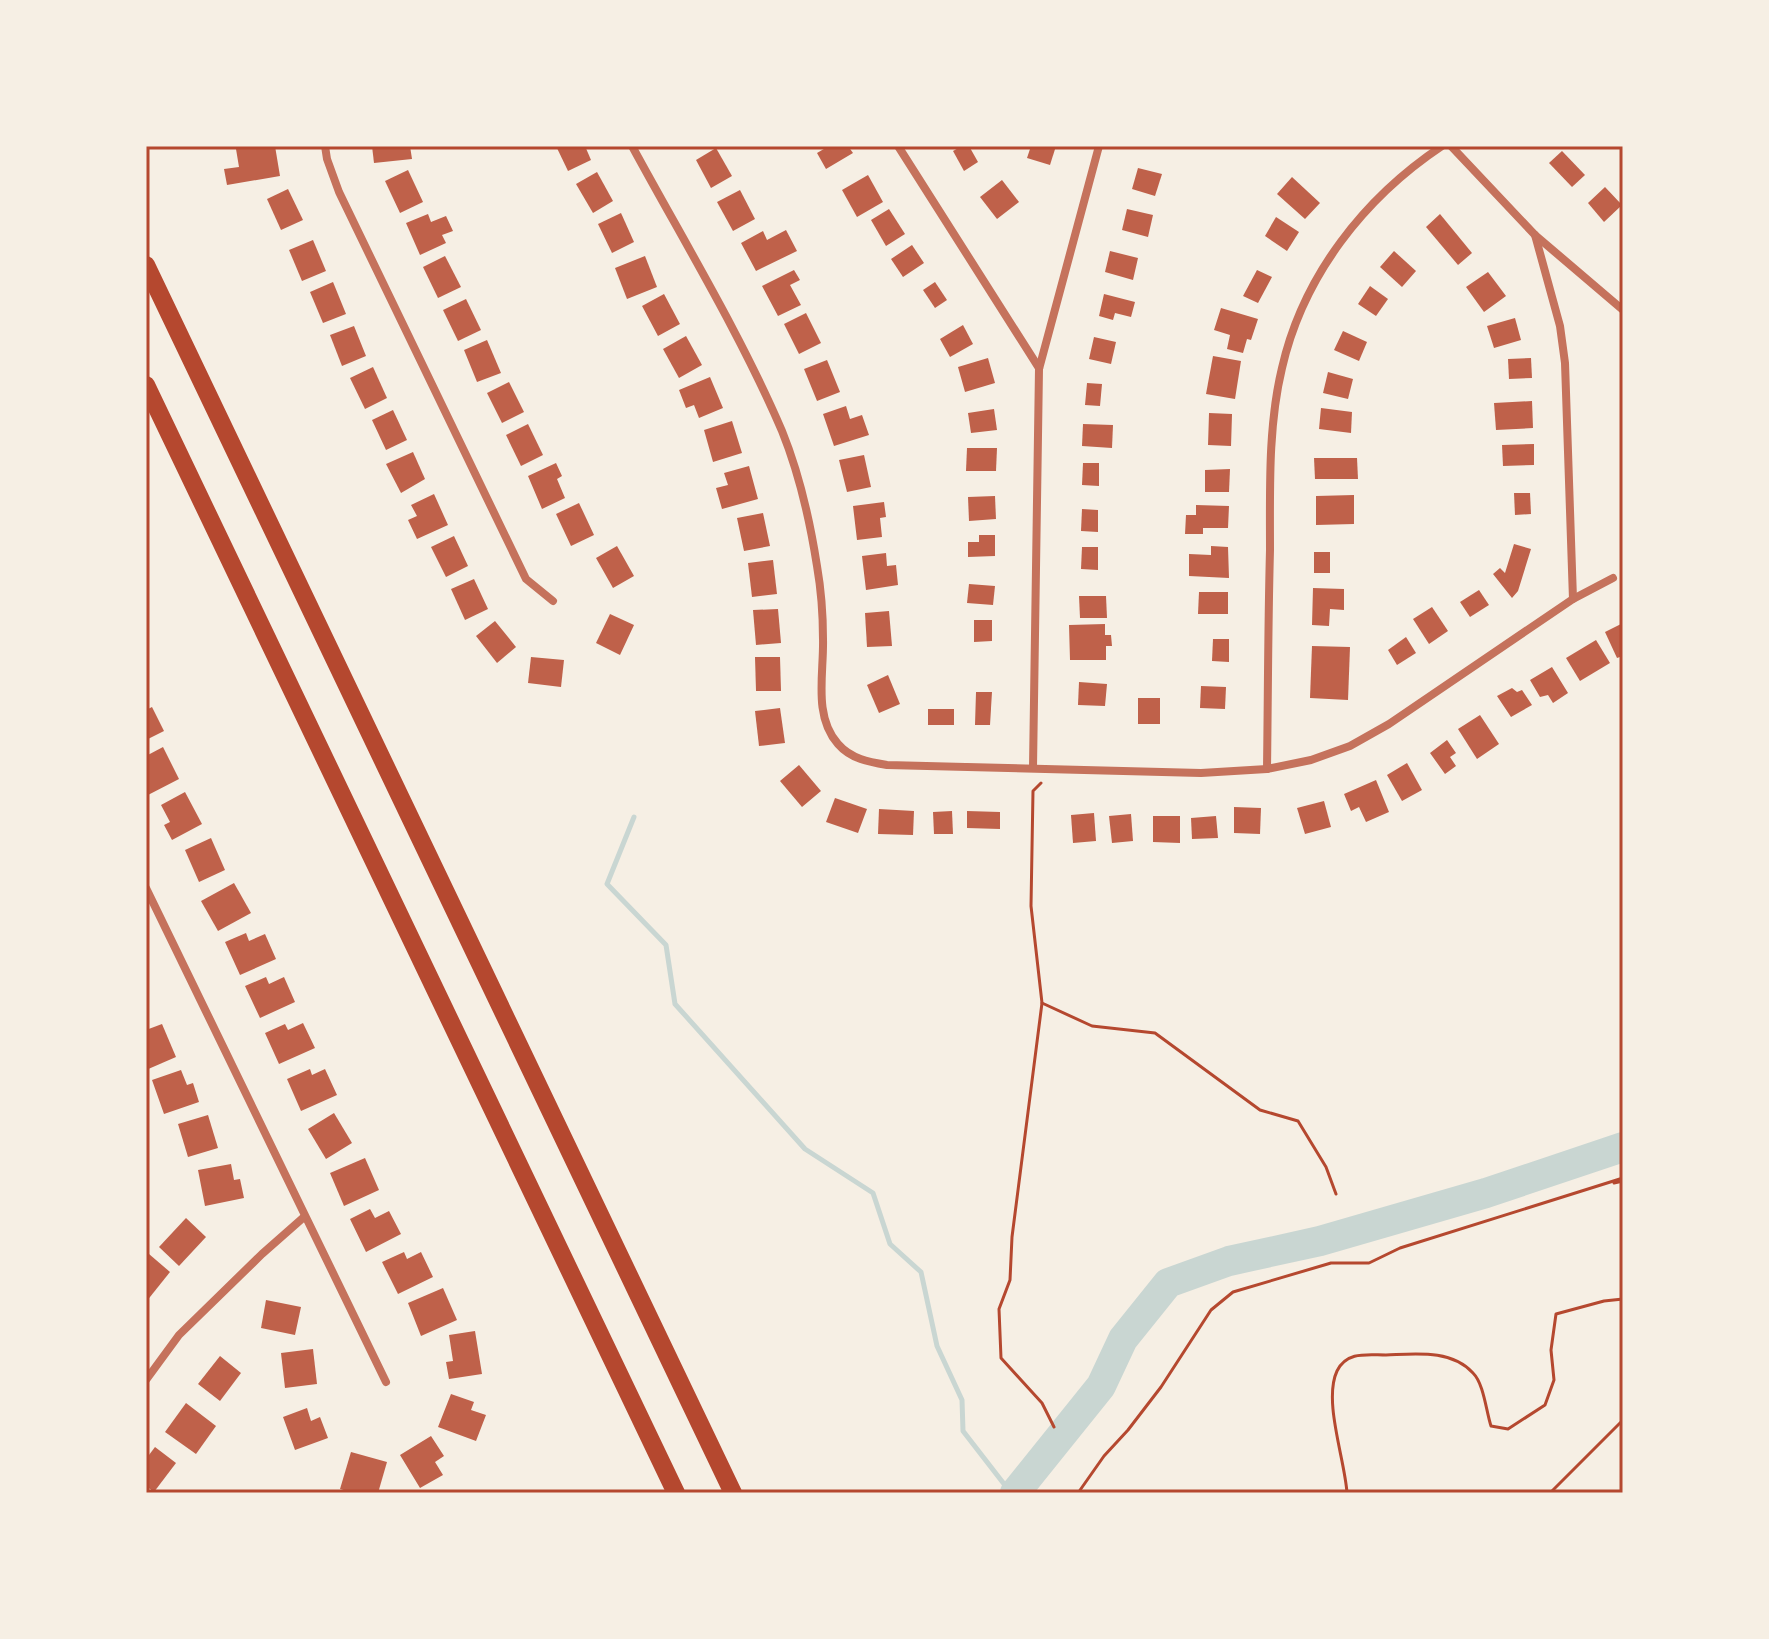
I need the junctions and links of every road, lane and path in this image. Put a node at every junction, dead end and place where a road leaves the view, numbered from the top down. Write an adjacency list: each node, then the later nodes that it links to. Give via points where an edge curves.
1 (325, 146): 16 (street, via 339,192 472,472 526,579)
2 (632, 146): 17 (street, via 783,434 818,567 822,703 838,745 852,756 887,765)
3 (898, 146): 10 (street)
4 (1099, 146): 10 (street)
5 (1442, 146): 19 (street, via 1367,207 1345,234 1290,337 1274,415 1271,469)
6 (1451, 146): 7 (street)
7 (1535, 235): 9 (street); 15 (street, via 1565,363)
8 (146, 265): 31 (highway)
9 (1623, 310)
10 (1039, 369): 17 (street)
11 (146, 385): 13 (highway)
12 (146, 392): 13 (highway)
13 (159, 411): 30 (highway)
14 (1613, 578): 15 (street)
15 (1573, 599): 19 (street, via 1350,746)
16 (553, 601)
17 (1033, 767): 18 (street)
18 (1045, 768): 19 (street, via 1201,773); 21 (path, via 1044,780 1033,791 1031,906)
19 (1267, 769)
20 (146, 888): 24 (street)
21 (1042, 1003): 23 (path, via 1092,1026 1155,1033 1260,1110 1298,1121); 29 (path, via 1010,1280 999,1309 1001,1358 1042,1403)
22 (1623, 1180): 32 (path, via 1469,1225 1369,1263 1331,1263 1233,1292 1211,1310 1161,1387)
23 (1336, 1194)
24 (304, 1217): 26 (street, via 179,1335); 27 (street)
25 (1623, 1299): 33 (path, via 1556,1314 1554,1380 1545,1405 1508,1429 1491,1426 1476,1375 1459,1361 1420,1352 1361,1354 1344,1360 1335,1374 1333,1413)
26 (146, 1380)
27 (386, 1382)
28 (1623, 1420): 34 (path)
29 (1054, 1427)
30 (676, 1493)
31 (733, 1493)
32 (1078, 1493)
33 (1347, 1493)
34 (1550, 1493)

